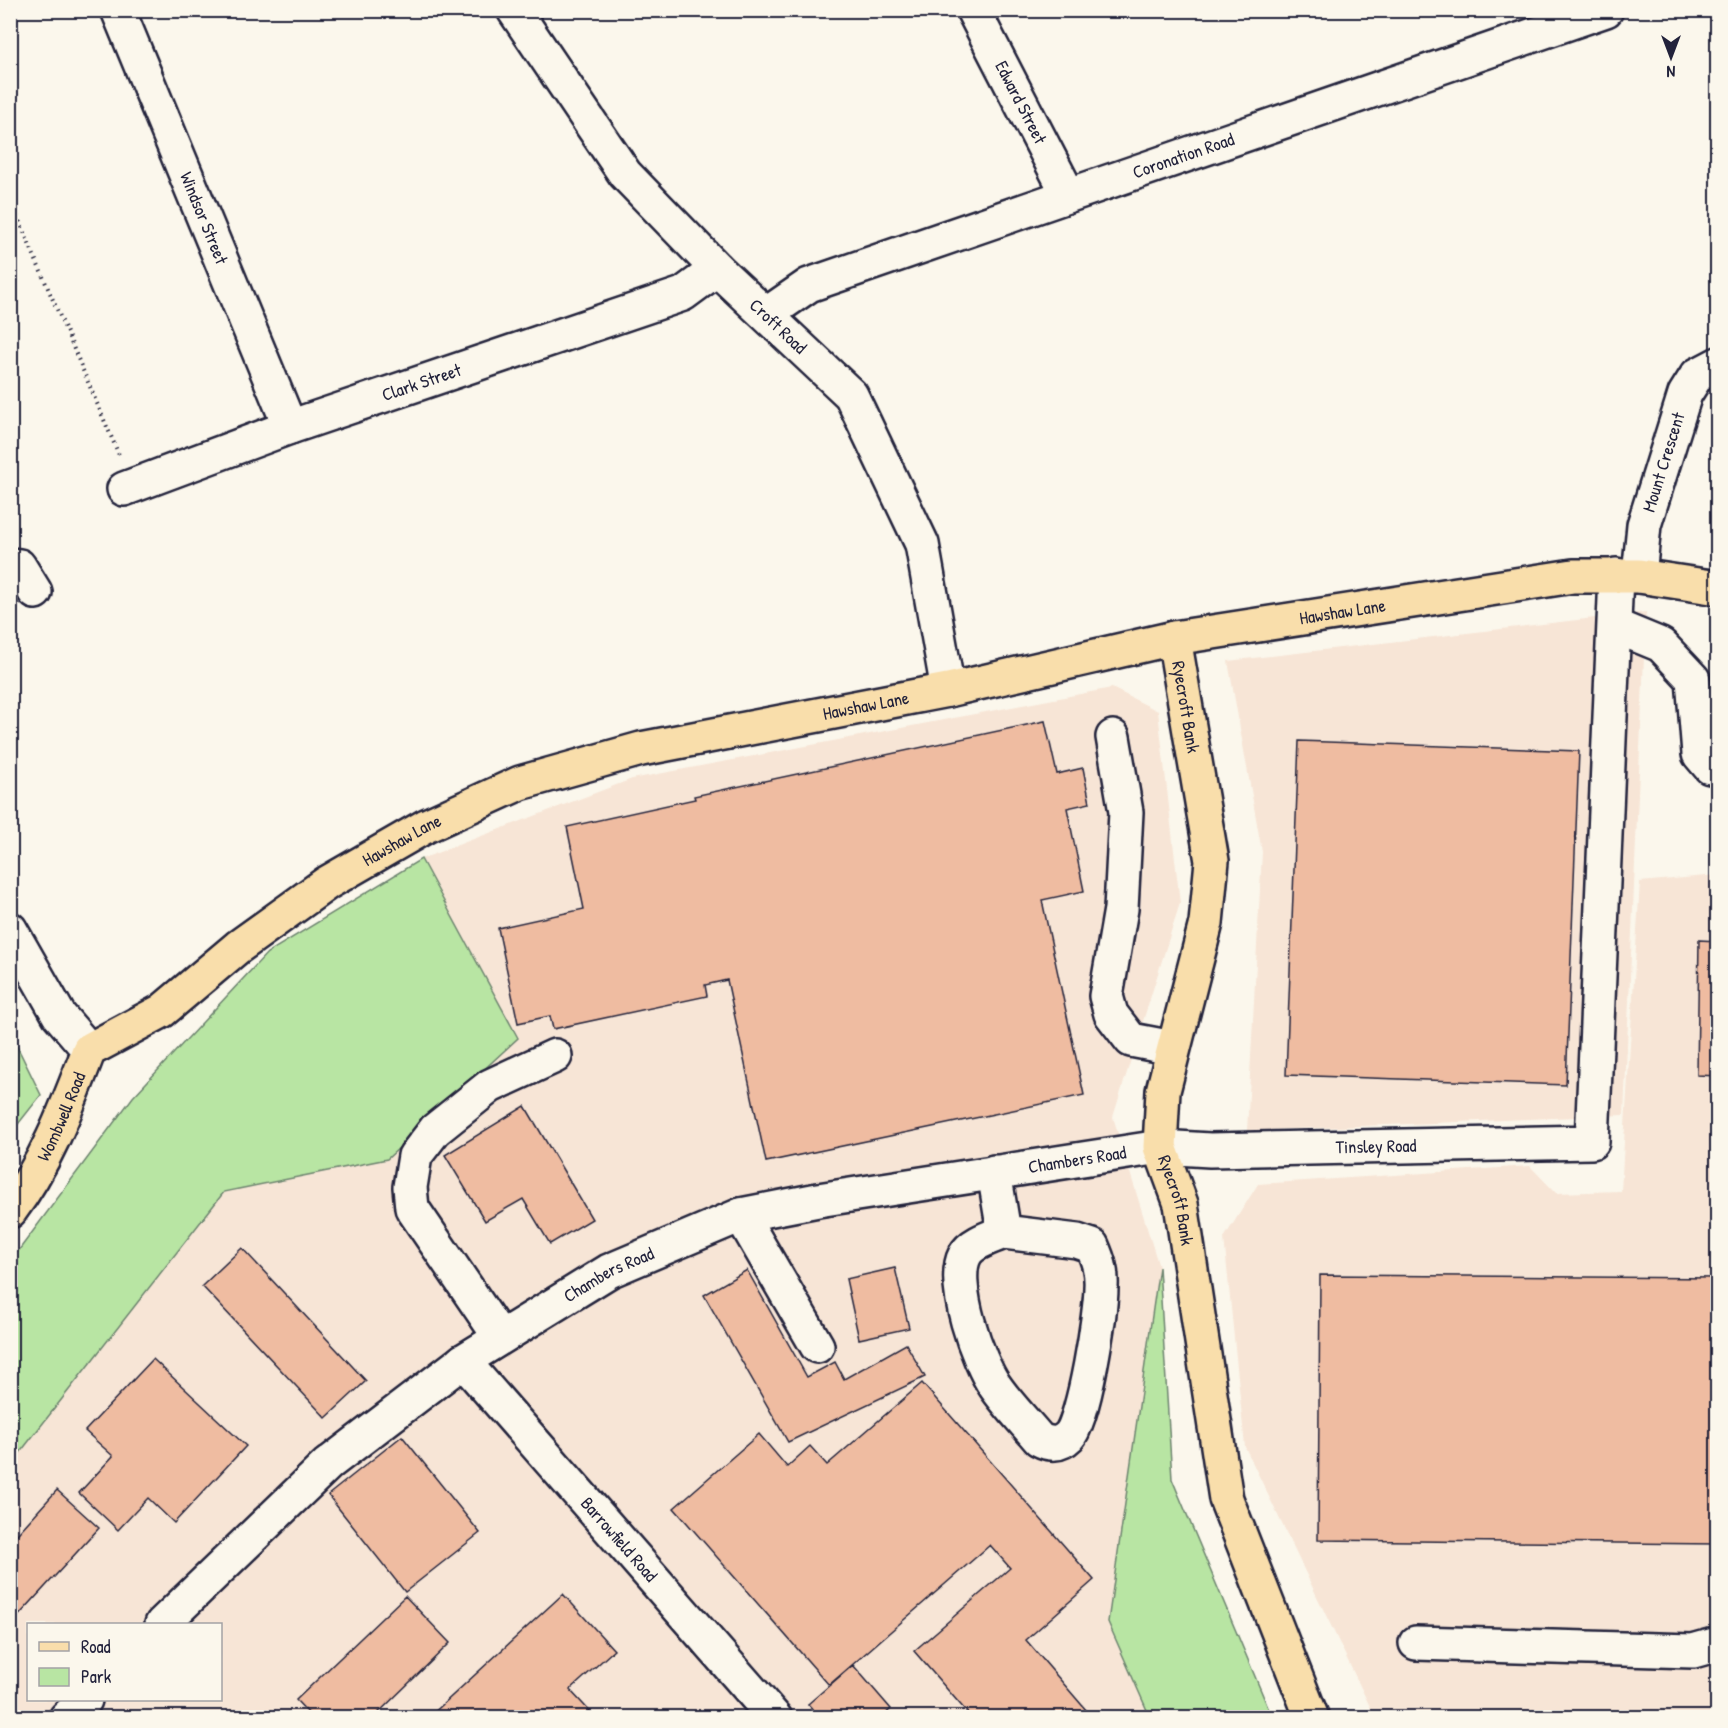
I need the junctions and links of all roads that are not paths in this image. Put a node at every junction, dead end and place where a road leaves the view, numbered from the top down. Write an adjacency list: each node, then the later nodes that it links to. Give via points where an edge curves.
1 (118, 10): 10 (street, Windsor Street)
2 (514, 10): 7 (street, Croft Road, via 624,174)
3 (973, 10): 6 (street, Edward Street)
4 (1606, 10): 5 (street, Coronation Road)
5 (1555, 18): 6 (street, Coronation Road)
6 (1068, 194): 8 (street, Coronation Road, via 810,285)
7 (717, 269): 8 (street, Croft Road); 10 (street, Clark Street, via 683,294)
8 (767, 314): 19 (street, Croft Road, via 850,395 922,544)
9 (1718, 364): 13 (street, Mount Crescent, via 1697,375 1685,394)
10 (290, 427): 11 (street, Clark Street)
11 (128, 487)
12 (10, 564): 15 (street, via 19,566)
13 (1628, 575): 14 (main road, Hawshaw Lane); 16 (street, Mount Crescent); 17 (main road, Hawshaw Lane, via 1573,576)
14 (1718, 588)
15 (34, 592)
16 (1615, 626): 18 (street, via 1661,645); 26 (street, Mount Crescent)
17 (1174, 638): 19 (main road, Hawshaw Lane); 23 (main road, Ryecroft Bank, via 1212,861 1206,923)
18 (1705, 679): 21 (street, via 1699,754 1710,767)
19 (948, 690): 24 (main road, Hawshaw Lane, via 641,749 520,783 426,825 327,883 238,946 162,1011)
20 (1113, 737): 23 (street, via 1126,812 1120,909 1106,996 1111,1014 1131,1040)
21 (1718, 768)
22 (10, 929): 24 (street, via 59,1015)
23 (1173, 1048): 27 (main road, Ryecroft Bank, via 1163,1091)
24 (89, 1050): 29 (main road, Wombwell Road, via 55,1138 34,1180)
25 (555, 1056): 32 (street, via 490,1086 435,1130 415,1156 410,1187 412,1208)
26 (1592, 1142): 27 (street, Tinsley Road)
27 (1160, 1148): 28 (street, Chambers Road); 41 (main road, Ryecroft Bank, via 1181,1204 1226,1499)
28 (994, 1172): 30 (street, Chambers Road); 31 (street)
29 (10, 1211)
30 (741, 1215): 32 (street, Chambers Road, via 609,1271); 33 (street)
31 (1004, 1232): 31 (street, via 965,1253 962,1294 971,1332 995,1387 1040,1439 1056,1443 1070,1435 1077,1419 1095,1338 1100,1264 1092,1246)
32 (500, 1337): 34 (street, Chambers Road)
33 (817, 1346)
34 (463, 1361): 35 (street, Chambers Road, via 328,1464); 40 (street, Barrowfield Road)
35 (163, 1623)
36 (1416, 1643): 37 (street, via 1693,1651)
37 (1718, 1644)
38 (84, 1701): 39 (street)
39 (66, 1718)
40 (775, 1718)
41 (1312, 1718)

